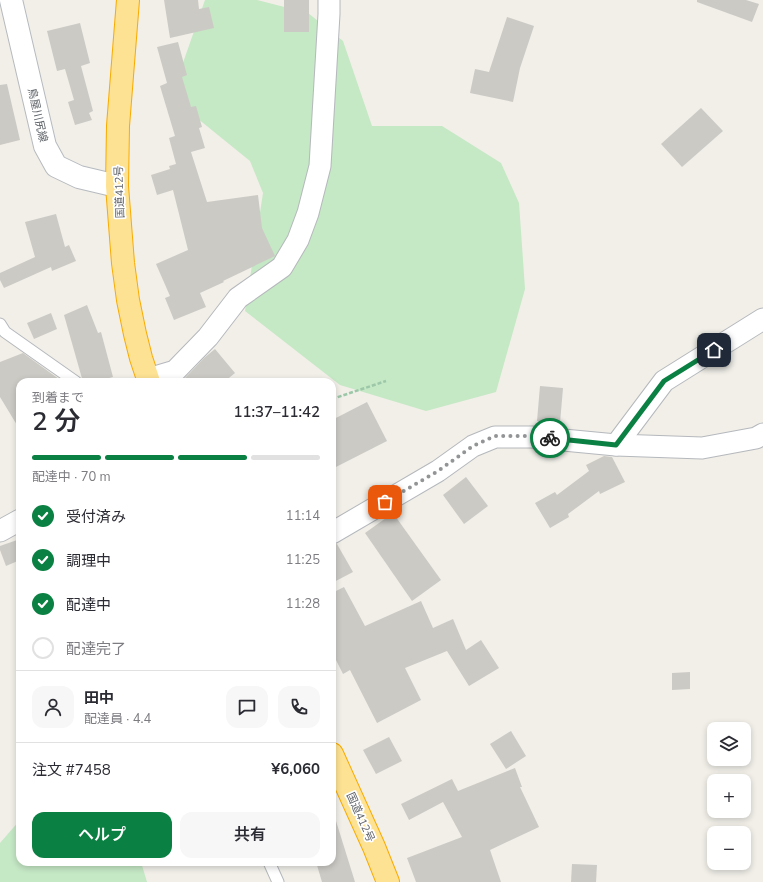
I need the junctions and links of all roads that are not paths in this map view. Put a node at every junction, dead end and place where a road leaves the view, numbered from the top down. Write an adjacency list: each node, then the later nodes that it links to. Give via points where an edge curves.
1 (11, 0): 4 (main road, 鳥屋川尻線, via 45,146 56,166 79,176)
2 (128, 0): 4 (highway, 国道412号, via 118,126)
3 (329, 0): 9 (street, via 320,166 298,240 282,267 238,298 208,337 175,370)
4 (117, 186): 8 (highway, 国道412号, via 128,300 141,358)
5 (763, 319): 11 (street, via 664,381)
6 (0, 324): 7 (lane, via 5,332)
7 (70, 378)
8 (148, 378)
9 (154, 378)
10 (763, 434): 11 (street, via 756,438 702,448)
11 (616, 445): 14 (street, via 532,436 495,436 473,446 438,471)
12 (16, 522): 13 (street)
13 (0, 531)
14 (336, 531)
15 (336, 763): 18 (highway, 国道412号)
16 (271, 866): 17 (lane)
17 (278, 882)
18 (388, 882)

